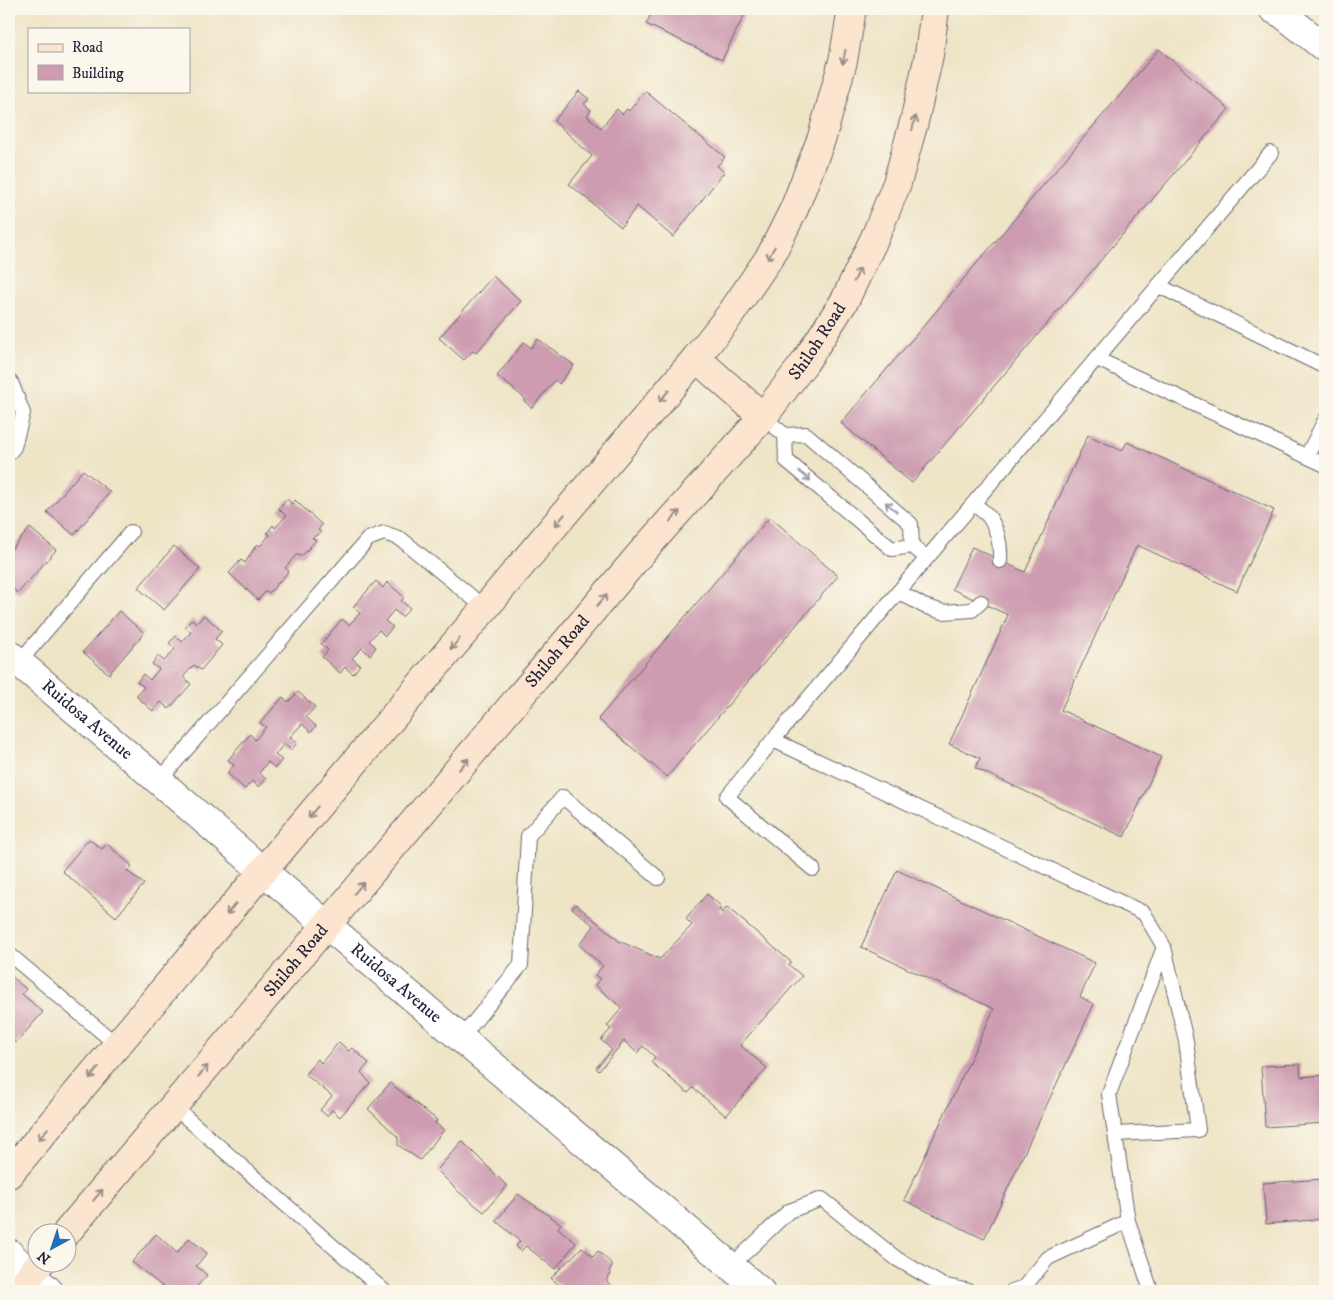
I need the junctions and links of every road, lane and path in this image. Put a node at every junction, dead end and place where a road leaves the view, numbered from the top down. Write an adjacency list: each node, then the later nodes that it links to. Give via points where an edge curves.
1 (852, 9): 7 (main road, one-way to 7, via 843,61 822,137 794,209 771,255)
2 (935, 9): 11 (main road, Shiloh Road, one-way to 2, via 805,362 840,308 876,235 897,183 914,122 929,55)
3 (1273, 9): 4 (street)
4 (1323, 42)
5 (1270, 153): 6 (lane)
6 (1159, 286): 8 (lane); 9 (lane)
7 (696, 358): 11 (main road); 24 (main road, one-way to 24)
8 (1097, 359): 15 (lane); 17 (lane)
9 (1325, 367)
10 (9, 380): 14 (lane, via 23,413 14,447)
11 (763, 417): 13 (lane); 31 (main road, Shiloh Road, one-way to 11, via 642,552)
12 (1325, 420): 15 (lane)
13 (785, 436): 19 (lane, one-way to 13, via 911,524 806,434); 19 (lane, one-way to 19, via 786,460 892,549)
14 (9, 453)
15 (1308, 456): 16 (lane)
16 (1325, 465)
17 (974, 504): 20 (lane); 21 (lane, via 989,517 998,535)
18 (131, 532): 25 (lane)
19 (912, 546): 20 (lane)
20 (927, 558): 22 (lane)
21 (1000, 561)
22 (899, 592): 23 (lane, via 943,612 972,610); 26 (lane)
23 (981, 602)
24 (485, 608): 27 (lane, via 401,539 384,533 368,539); 29 (main road, one-way to 29)
25 (14, 658): 27 (street, Ruidosa Avenue)
26 (773, 740): 28 (lane, via 727,797); 32 (lane, via 1144,914)
27 (159, 781): 29 (street, Ruidosa Avenue)
28 (812, 870)
29 (263, 871): 31 (street, Ruidosa Avenue); 35 (main road, one-way to 35)
30 (658, 878): 34 (lane, via 563,797 528,836 521,965)
31 (327, 925): 34 (street, Ruidosa Avenue); 36 (main road, Shiloh Road, one-way to 31)
32 (1164, 947): 37 (lane, via 1109,1094); 37 (lane, via 1186,1041 1198,1130)
33 (9, 954): 35 (lane)
34 (461, 1038): 42 (street, Ruidosa Avenue)
35 (117, 1045): 38 (main road, one-way to 38)
36 (174, 1106): 40 (main road, Shiloh Road, one-way to 36); 46 (lane)
37 (1115, 1134): 39 (lane)
38 (9, 1174)
39 (1128, 1221): 45 (lane, via 1048,1258); 49 (lane)
40 (75, 1222)
41 (9, 1253): 43 (street)
42 (731, 1266): 44 (lane, via 789,1211 822,1199 897,1259); 47 (street, Ruidosa Avenue)
43 (34, 1280)
44 (943, 1288): 48 (lane)
45 (1021, 1290)
46 (384, 1291)
47 (760, 1291)
48 (969, 1291)
49 (1151, 1291)

